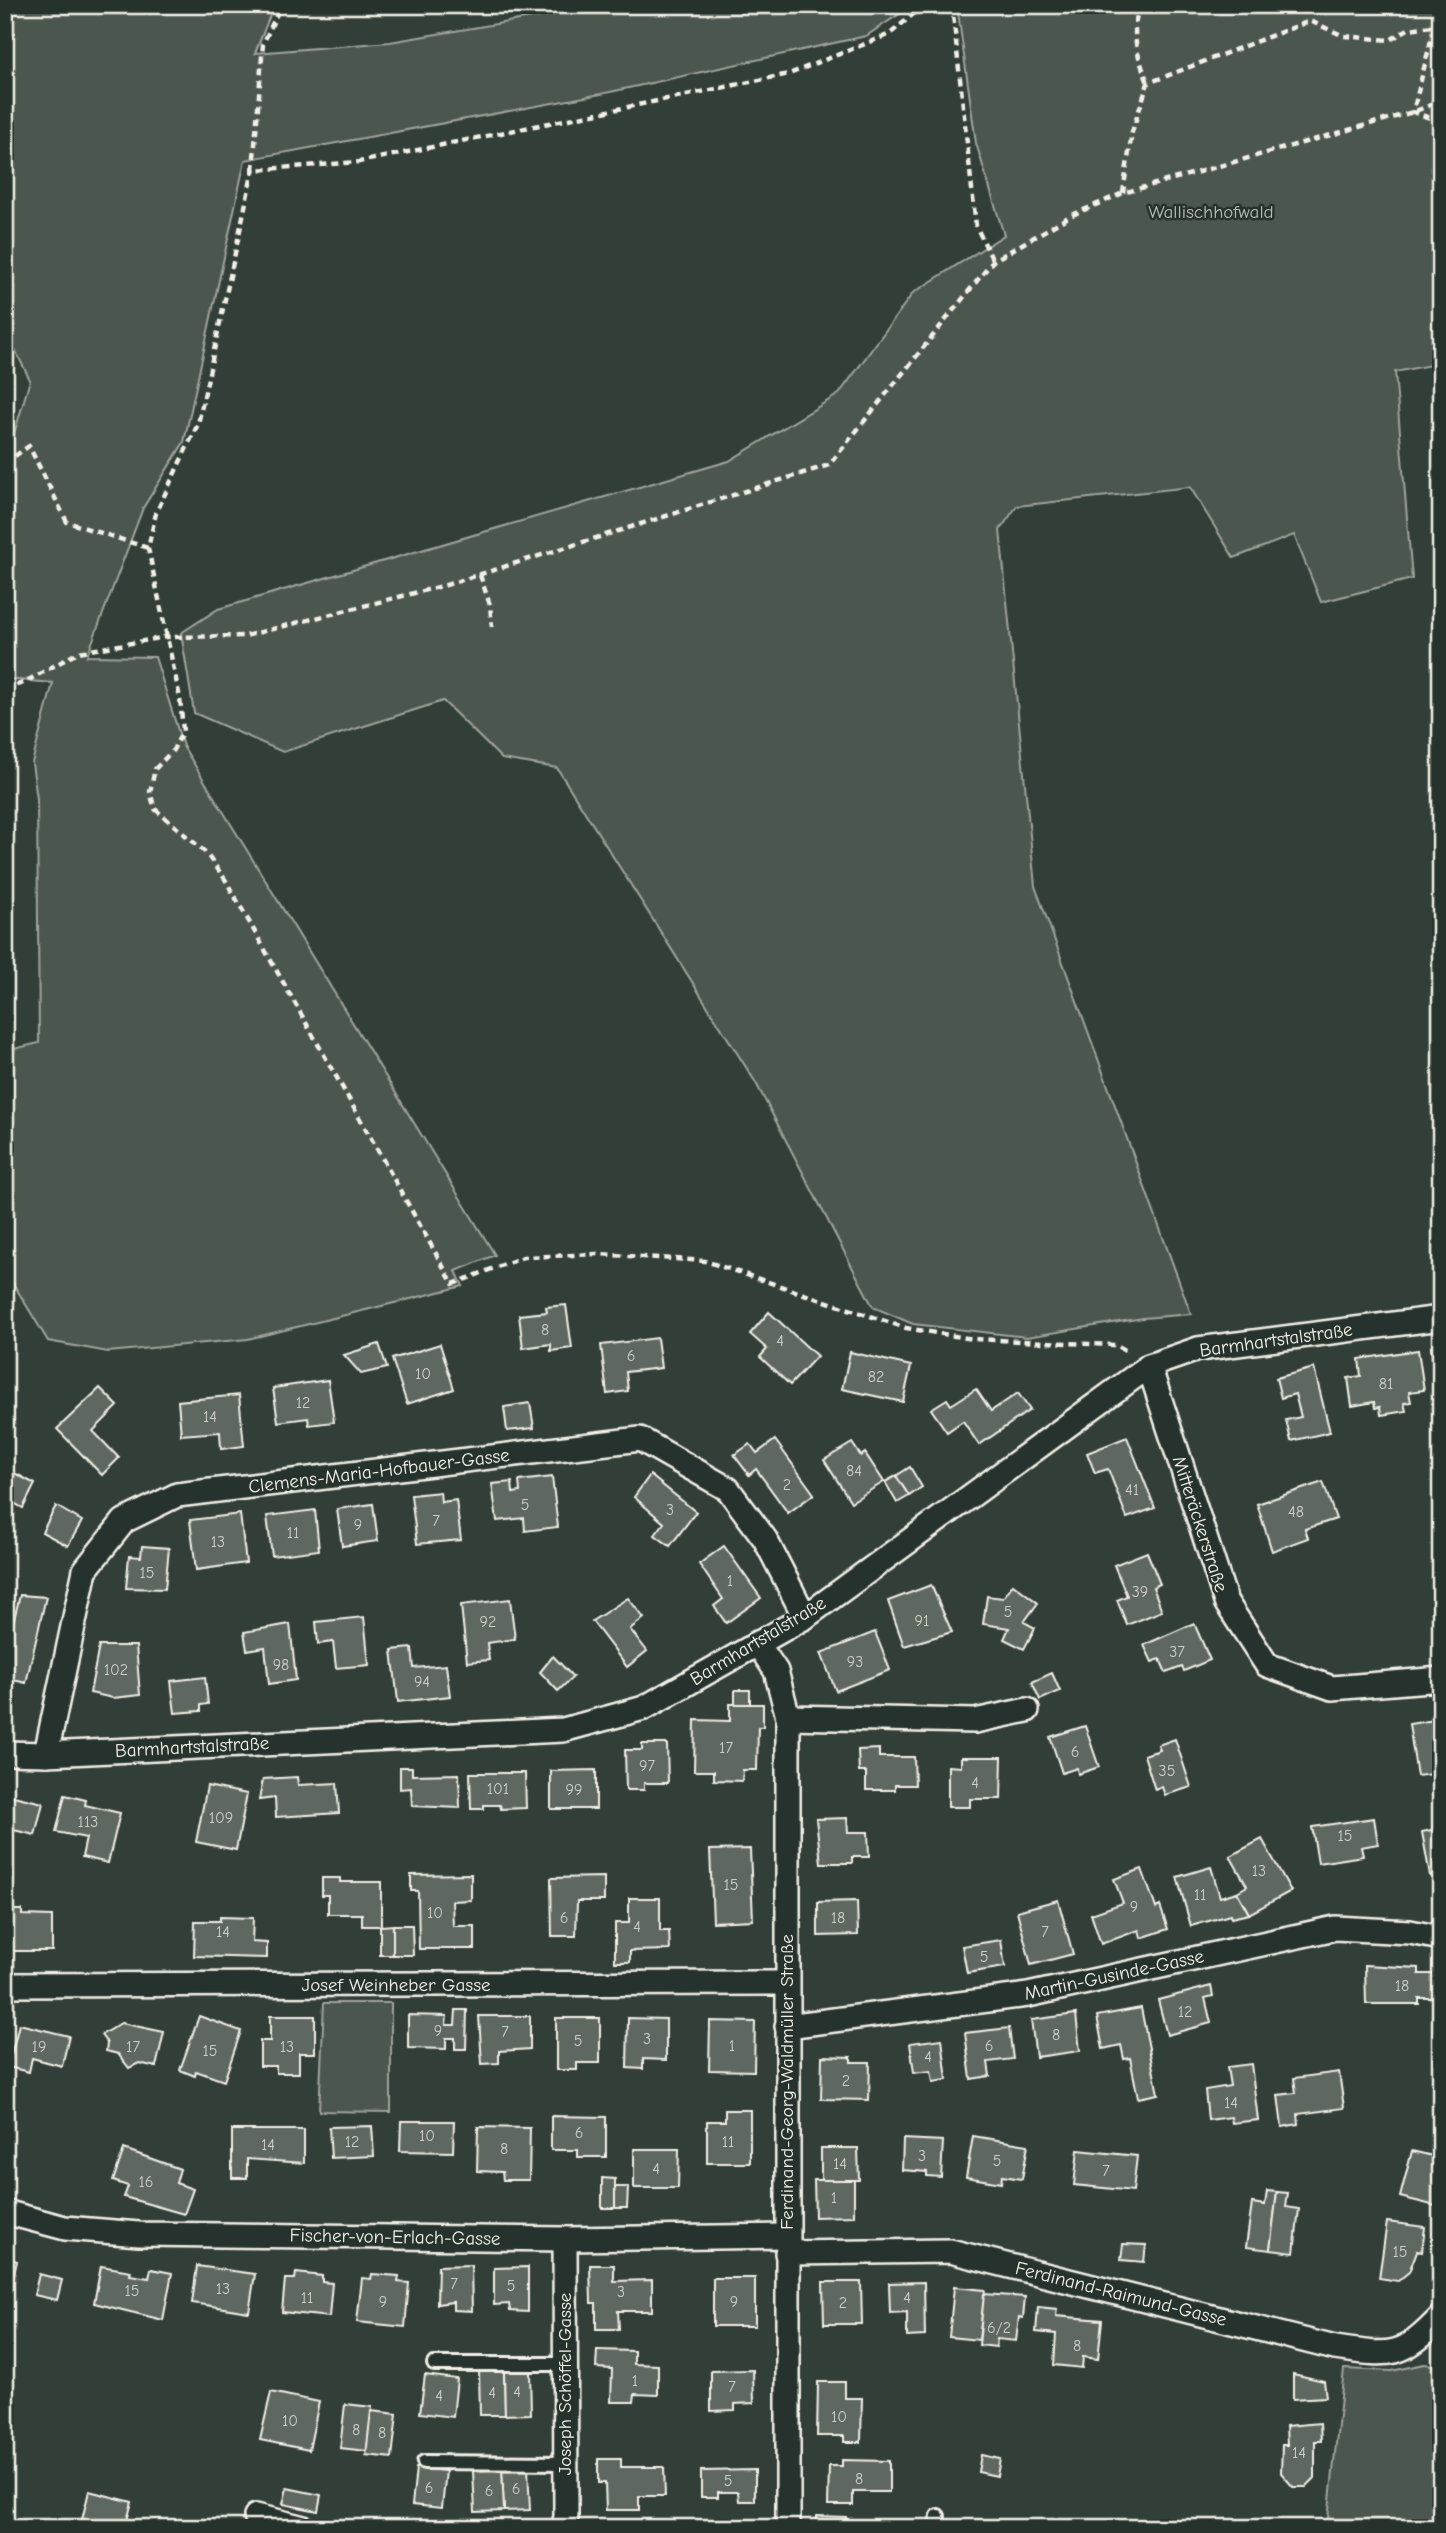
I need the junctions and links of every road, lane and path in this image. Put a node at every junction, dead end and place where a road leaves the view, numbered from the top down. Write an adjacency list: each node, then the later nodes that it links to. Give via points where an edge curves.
1 (281, 5): 11 (path, via 263,44)
2 (925, 5): 11 (path, via 890,34 789,74 359,162)
3 (952, 5): 13 (path, via 976,226)
4 (1140, 5): 7 (path, via 1135,48)
5 (1434, 5): 6 (path)
6 (1438, 24): 7 (path, via 1408,29 1390,40 1344,36 1310,21); 9 (path)
7 (1148, 83): 12 (path, via 1132,132)
8 (1441, 101): 9 (path)
9 (1413, 112): 10 (path); 12 (path)
10 (1441, 122)
11 (253, 170): 17 (path, via 198,424 156,513)
12 (1123, 193): 13 (path, via 1070,216)
13 (993, 261): 18 (path, via 828,465)
14 (5, 363): 15 (path)
15 (13, 386)
16 (5, 463): 17 (path, via 29,446 67,522)
17 (148, 548): 20 (path)
18 (480, 575): 19 (path); 20 (path, via 246,636)
19 (492, 627)
20 (166, 638): 21 (path, via 79,652); 23 (path, via 183,731 155,769 150,792 155,810 205,852 225,879 453,1284 523,1258 598,1254 705,1261 906,1328 973,1339 1116,1345)
21 (5, 689)
22 (1441, 1318): 23 (street, Barmhartstalstraße, via 1198,1349)
23 (1149, 1366): 24 (street, Barmhartstalstraße); 26 (street, Mitteräckerstraße, via 1226,1602 1267,1665 1332,1688)
24 (805, 1617): 25 (street, Barmhartstalstraße); 30 (street, Clemens-Maria-Hofbauer-Gasse, via 765,1539 728,1489 640,1440 177,1495 124,1521 85,1570)
25 (757, 1643): 28 (street, Ferdinand-Georg-Waldmüller Straße, via 776,1671); 30 (street, Barmhartstalstraße, via 644,1708 562,1730)
26 (1441, 1679)
27 (1027, 1710): 28 (street, via 975,1721)
28 (788, 1717): 32 (street, Ferdinand-Georg-Waldmüller Straße)
29 (5, 1753): 30 (street, Barmhartstalstraße)
30 (46, 1754)
31 (1441, 1938): 34 (street, Martin-Gusinde-Gasse, via 1335,1928 1028,1995)
32 (787, 1983): 33 (street, Josef Weinheber Gasse); 34 (street, Ferdinand-Georg-Waldmüller Straße)
33 (5, 1985)
34 (787, 2026): 37 (street, Ferdinand-Georg-Waldmüller Straße)
35 (5, 2213): 36 (street, Fischer-von-Erlach-Gasse, via 65,2228 139,2234)
36 (565, 2239): 37 (street, Fischer-von-Erlach-Gasse); 40 (street, Joseph Schöffel-Gasse)
37 (787, 2245): 38 (street, Ferdinand-Raimund-Gasse, via 950,2251 1335,2348 1380,2355 1415,2344); 46 (street, Ferdinand-Georg-Waldmüller Straße)
38 (1441, 2317)
39 (435, 2364): 40 (lane)
40 (564, 2364): 42 (street, Joseph Schöffel-Gasse)
41 (424, 2462): 42 (lane)
42 (565, 2463): 45 (street, Joseph Schöffel-Gasse)
43 (256, 2516): 44 (street)
44 (304, 2528)
45 (563, 2528)
46 (788, 2528)

